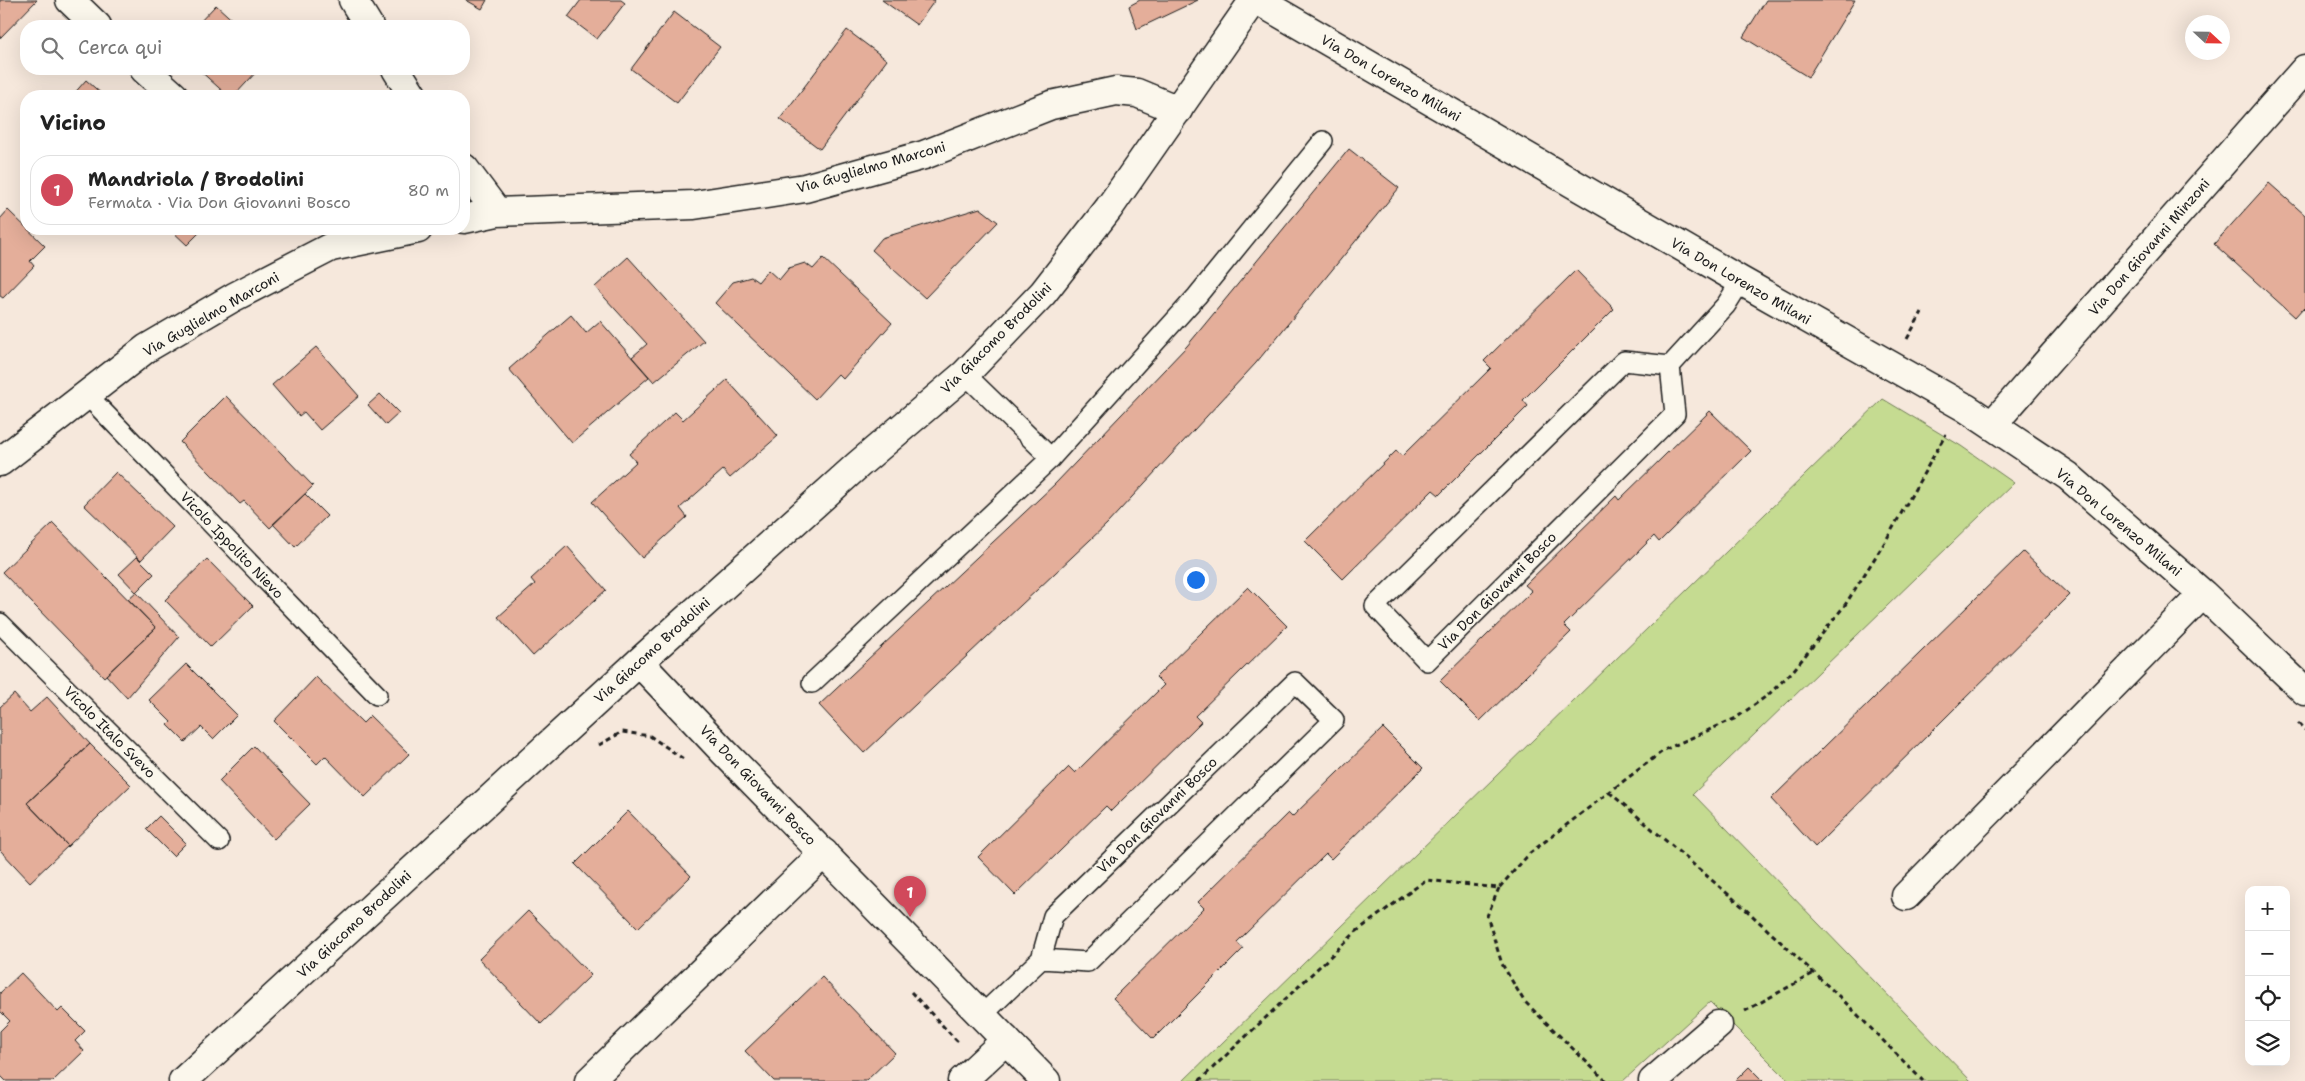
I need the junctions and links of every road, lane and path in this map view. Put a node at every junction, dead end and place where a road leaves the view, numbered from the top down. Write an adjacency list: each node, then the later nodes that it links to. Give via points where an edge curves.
1 (70, 0): 4 (street)
2 (353, 0): 5 (street)
3 (1256, 0): 11 (street); 18 (street, Via Don Lorenzo Milani)
4 (91, 20)
5 (365, 20)
6 (2305, 70): 22 (street, Via Don Giovanni Minzoni)
7 (151, 75): 9 (street)
8 (400, 75): 10 (street)
9 (167, 90)
10 (409, 90)
11 (1178, 110): 14 (street, Via Guglielmo Marconi, via 1137,93 1116,91 1051,105 924,155 805,188 694,205); 20 (street, Via Giacomo Brodolini, via 1043,293)
12 (1323, 141): 24 (lane, via 1197,296)
13 (470, 176): 14 (street)
14 (497, 212): 15 (street, Via Guglielmo Marconi)
15 (470, 218)
16 (356, 235): 17 (street, Via Guglielmo Marconi)
17 (325, 238): 21 (street, Via Guglielmo Marconi, via 147,348)
18 (1740, 281): 19 (lane, via 1726,305); 22 (street, Via Don Lorenzo Milani)
19 (1670, 366): 19 (lane, Via Don Giovanni Bosco, via 1624,361 1375,606 1427,661 1674,414)
20 (965, 374): 24 (lane); 28 (street, Via Giacomo Brodolini)
21 (87, 394): 25 (street, Via Guglielmo Marconi); 31 (lane, Vicolo Ippolito Nievo)
22 (1992, 425): 26 (street, Via Don Lorenzo Milani, via 2068,476)
23 (1949, 426): 34 (path, via 1880,550 1845,605 1794,670 1768,695 1736,718 1664,750)
24 (1051, 458): 29 (lane)
25 (0, 462)
26 (2203, 594): 30 (street, Via Don Lorenzo Milani); 38 (street)
27 (0, 623): 35 (lane, Vicolo Italo Svevo)
28 (639, 662): 36 (street, Via Don Giovanni Bosco); 46 (street, Via Giacomo Brodolini)
29 (812, 683)
30 (2303, 686)
31 (377, 695)
32 (594, 748): 33 (path, via 622,732 650,736)
33 (692, 767)
34 (1609, 792): 37 (path, via 1530,853); 40 (path, via 1742,906)
35 (219, 842)
36 (824, 853): 42 (street, Via Don Giovanni Bosco); 47 (street)
37 (1499, 888): 50 (path, via 1426,880 1357,931); 51 (path, via 1487,916 1502,964 1524,1001)
38 (1906, 896)
39 (1041, 959): 39 (lane, Via Don Giovanni Bosco, via 1088,962 1334,720 1295,682 1052,916); 42 (lane)
40 (1814, 973): 43 (path); 53 (path)
41 (910, 992): 45 (path)
42 (982, 1015): 44 (street, Via Don Giovanni Bosco)
43 (1718, 1025): 52 (street)
44 (1006, 1040): 48 (street); 49 (street, Via Don Giovanni Bosco)
45 (965, 1049)
46 (183, 1081)
47 (589, 1081)
48 (962, 1081)
49 (1046, 1081)
50 (1199, 1081)
51 (1606, 1081)
52 (1653, 1081)
53 (1923, 1081)

